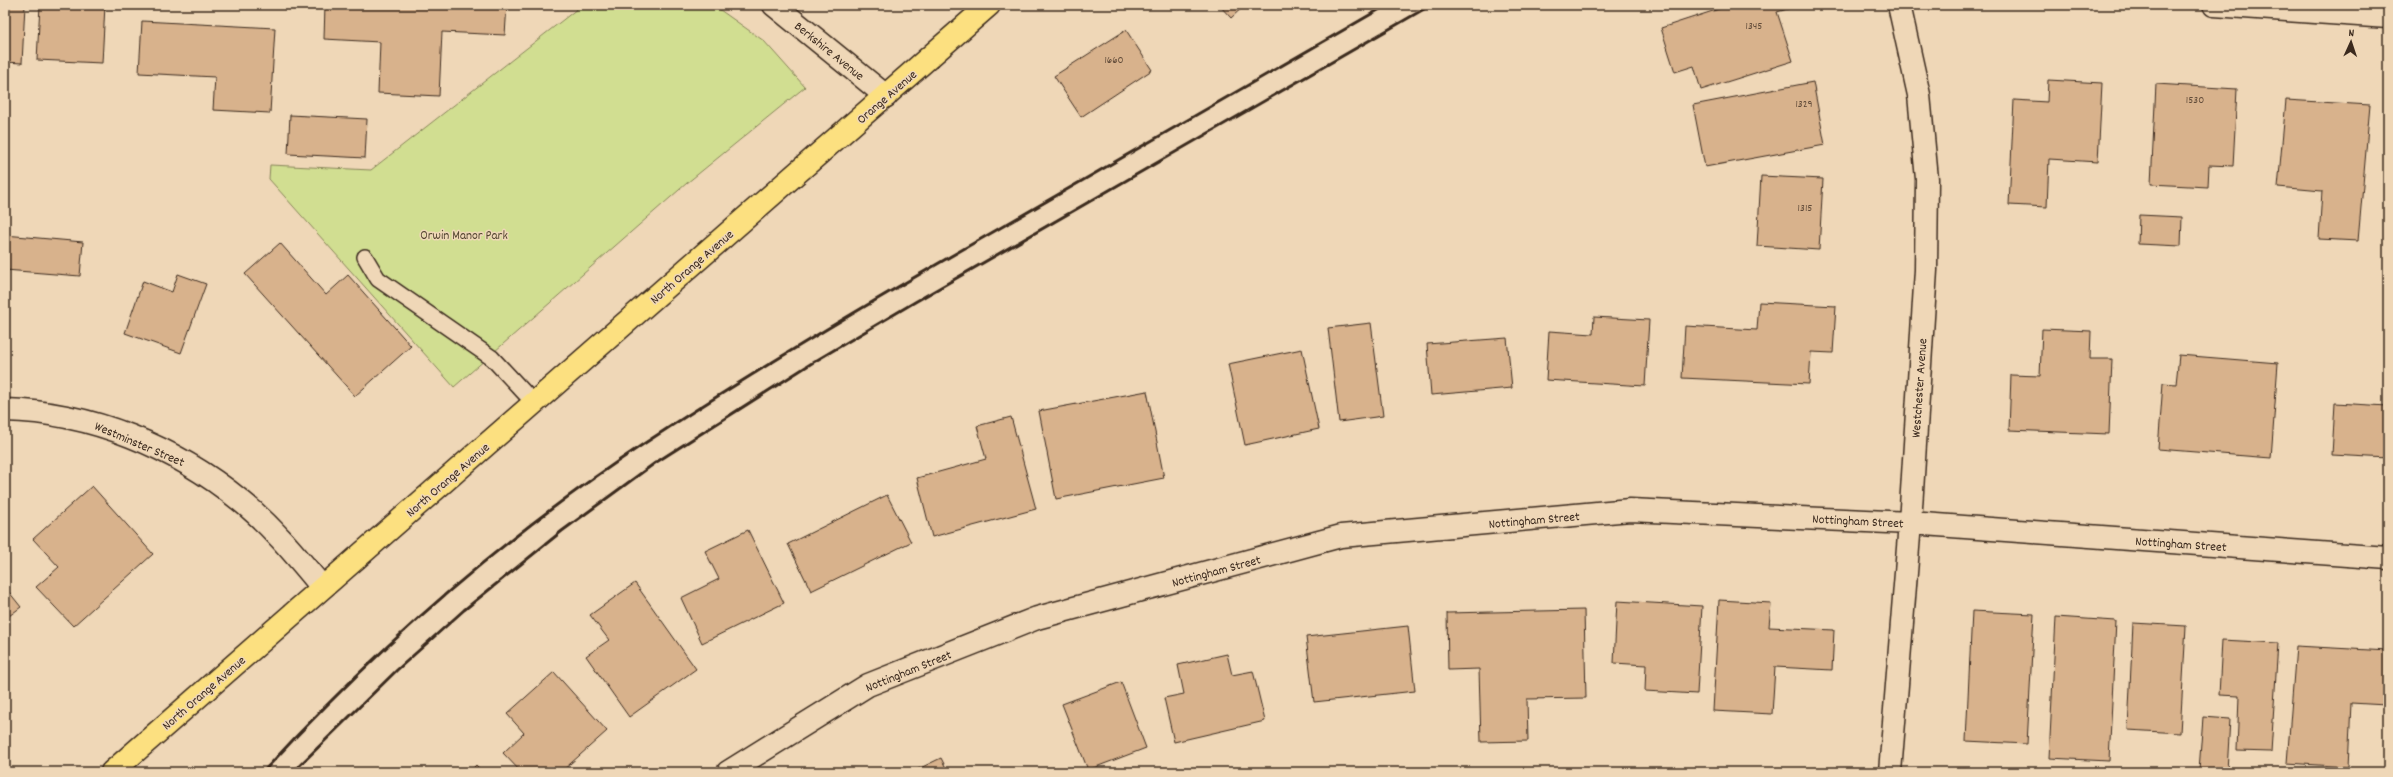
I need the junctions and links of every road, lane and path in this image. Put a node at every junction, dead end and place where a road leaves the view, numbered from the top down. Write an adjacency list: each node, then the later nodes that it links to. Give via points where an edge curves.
1 (774, 5): 6 (street, Berkshire Avenue)
2 (989, 5): 6 (main road, Orange Avenue)
3 (1899, 5): 11 (street, Westchester Avenue, via 1918,95 1927,179 1926,270)
4 (2214, 5): 5 (street)
5 (2388, 17)
6 (886, 96): 7 (main road, Orange Avenue)
7 (783, 187): 9 (main road, North Orange Avenue)
8 (365, 257): 9 (lane, via 378,279 492,358)
9 (534, 403): 13 (main road, North Orange Avenue)
10 (5, 410): 13 (street, Westminster Street, via 28,410 102,424 181,459 242,501 282,540)
11 (1910, 523): 12 (street, Nottingham Street); 15 (street, Nottingham Street, via 1630,510 1342,536 1037,618 868,685); 16 (street, Westchester Avenue)
12 (2388, 558)
13 (322, 588): 14 (main road, North Orange Avenue)
14 (112, 772)
15 (728, 772)
16 (1890, 772)

